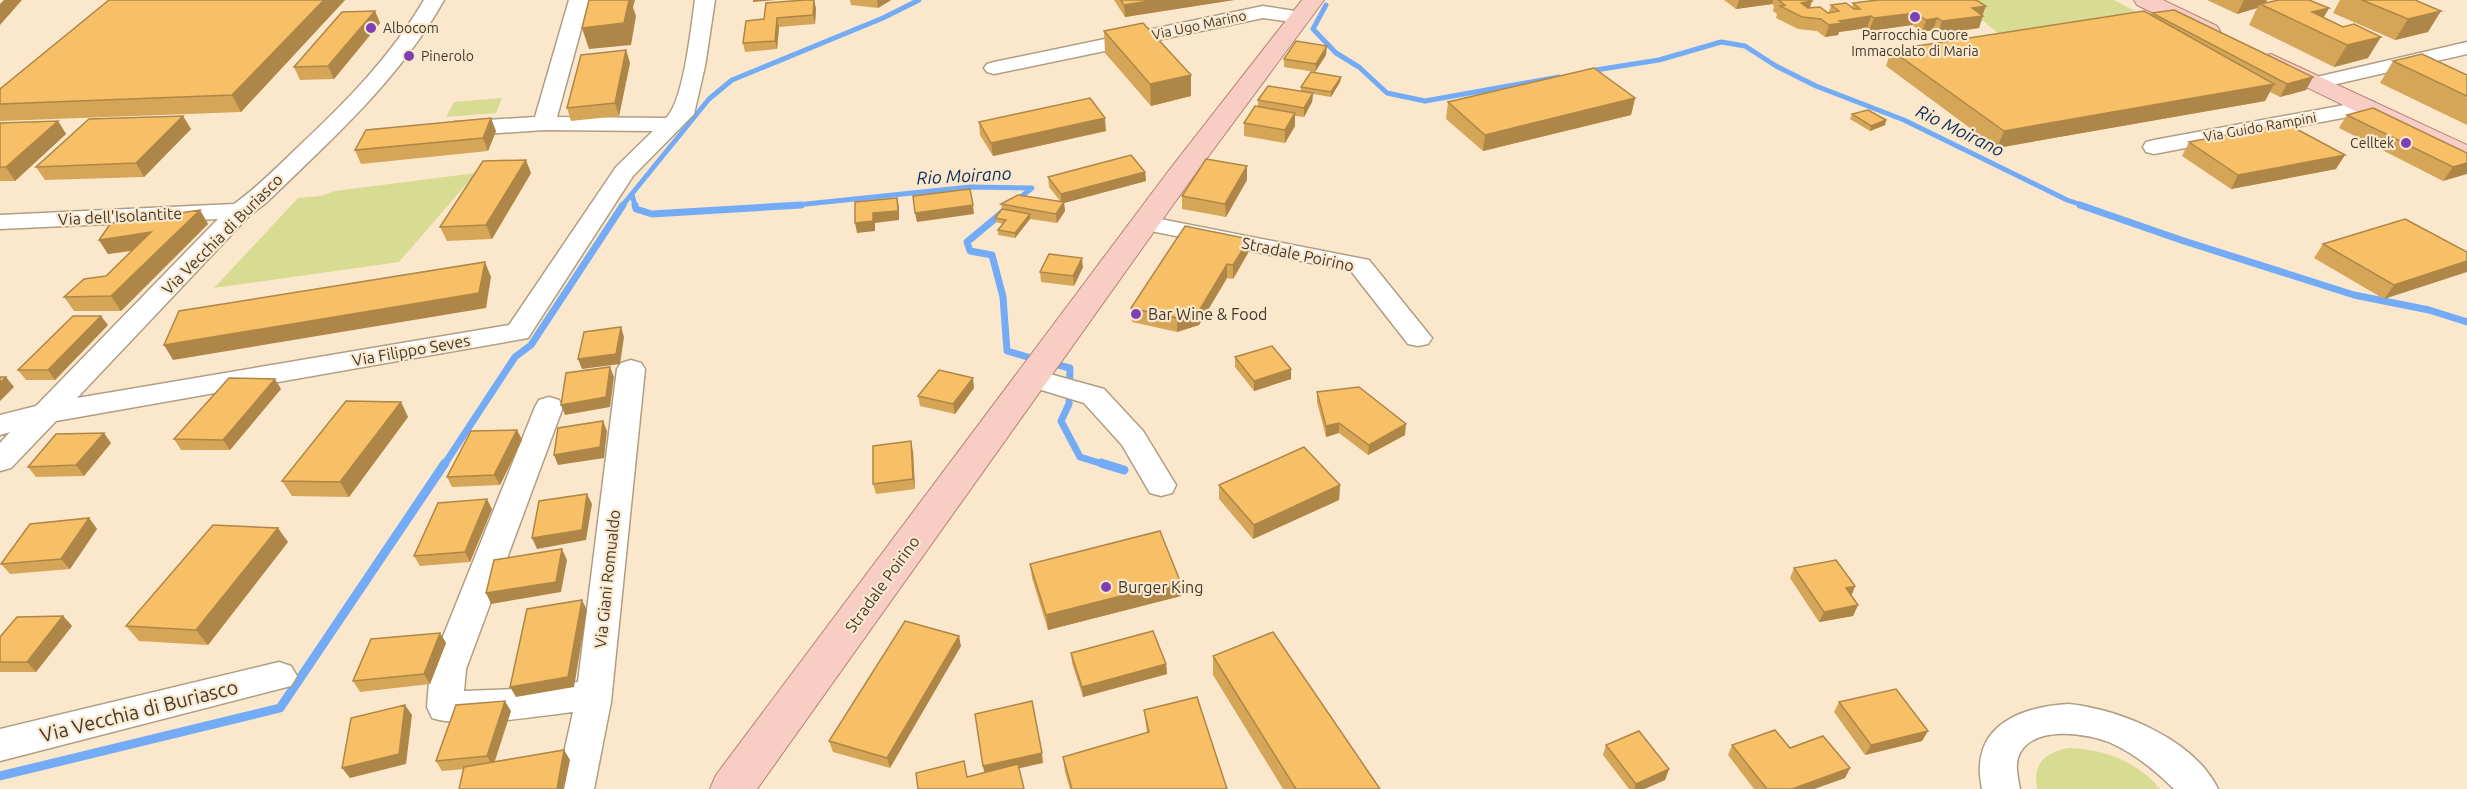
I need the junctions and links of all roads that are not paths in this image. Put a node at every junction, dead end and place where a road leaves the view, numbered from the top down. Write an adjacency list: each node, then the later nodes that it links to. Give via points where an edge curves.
1 (434, 0): 15 (street, Via Vecchia di Buriasco, via 418,30 369,88)
2 (579, 0): 10 (street)
3 (705, 0): 11 (street, Via Filippo Seves, via 690,93 683,114)
4 (2145, 0): 8 (main road)
5 (1306, 9): 7 (street, Via Ugo Marino, via 1263,12); 17 (main road, Stradale Poirino)
6 (2467, 48): 8 (street)
7 (994, 68)
8 (2315, 83): 9 (main road)
9 (2366, 107): 13 (street, Via Guido Rampini); 14 (main road)
10 (544, 123): 11 (street); 12 (street)
11 (672, 125): 22 (street, Via Filippo Seves, via 616,182 518,332)
12 (438, 131)
13 (2154, 147)
14 (2467, 155)
15 (240, 211): 16 (street, Via dell'Isolantite); 22 (street, Via Vecchia di Buriasco)
16 (0, 222)
17 (1145, 223): 18 (street, Stradale Poirino, via 1360,265); 19 (main road, Stradale Poirino)
18 (1418, 338)
19 (1045, 368): 25 (street, via 1094,396 1133,438); 31 (main road, Stradale Poirino)
20 (631, 369): 27 (street, Via Giani Romualdo)
21 (549, 407): 27 (street, via 448,669 445,707)
22 (50, 412): 23 (street, Via Filippo Seves); 24 (street, Via Vecchia di Buriasco)
23 (0, 425)
24 (0, 461)
25 (1161, 485)
26 (279, 676): 28 (street, Via Vecchia di Buriasco)
27 (593, 695): 30 (street, Via Giani Romualdo)
28 (0, 746)
29 (1997, 784): 32 (street, via 2001,749 2016,730 2042,720 2073,719 2109,727 2146,743 2179,767)
30 (575, 789)
31 (732, 789)
32 (2199, 789)

